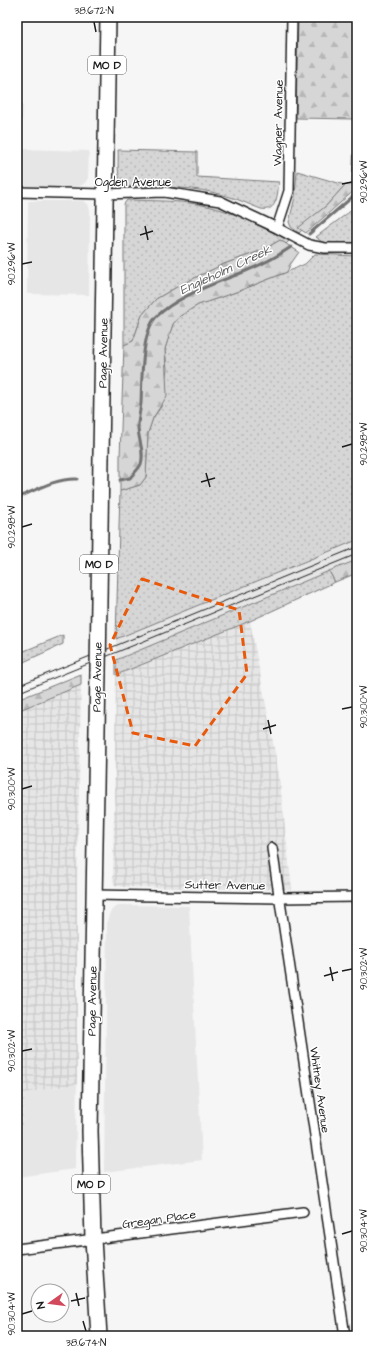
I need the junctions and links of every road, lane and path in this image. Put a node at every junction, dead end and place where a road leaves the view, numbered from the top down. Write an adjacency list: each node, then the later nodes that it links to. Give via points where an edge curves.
1 (108, 17): 4 (main road, Page Avenue / MO D)
2 (292, 17): 5 (street, Wagner Avenue, via 289,191)
3 (17, 192): 4 (street, Ogden Avenue)
4 (105, 194): 5 (street, Ogden Avenue, via 164,192 220,201); 8 (main road, Page Avenue / MO D, bridge)
5 (277, 228): 6 (street, Ogden Avenue, via 301,242 317,247)
6 (357, 248)
7 (272, 848): 10 (street, Whitney Avenue)
8 (93, 895): 10 (street, Sutter Avenue); 12 (main road, Page Avenue / MO D, via 90,1131)
9 (357, 897): 10 (street, Sutter Avenue)
10 (279, 898): 15 (street, Whitney Avenue)
11 (303, 1212): 12 (street, Gregan Place)
12 (93, 1239): 13 (street, Gregan Place); 14 (main road, Page Avenue / MO D)
13 (17, 1249)
14 (99, 1336)
15 (345, 1336)

